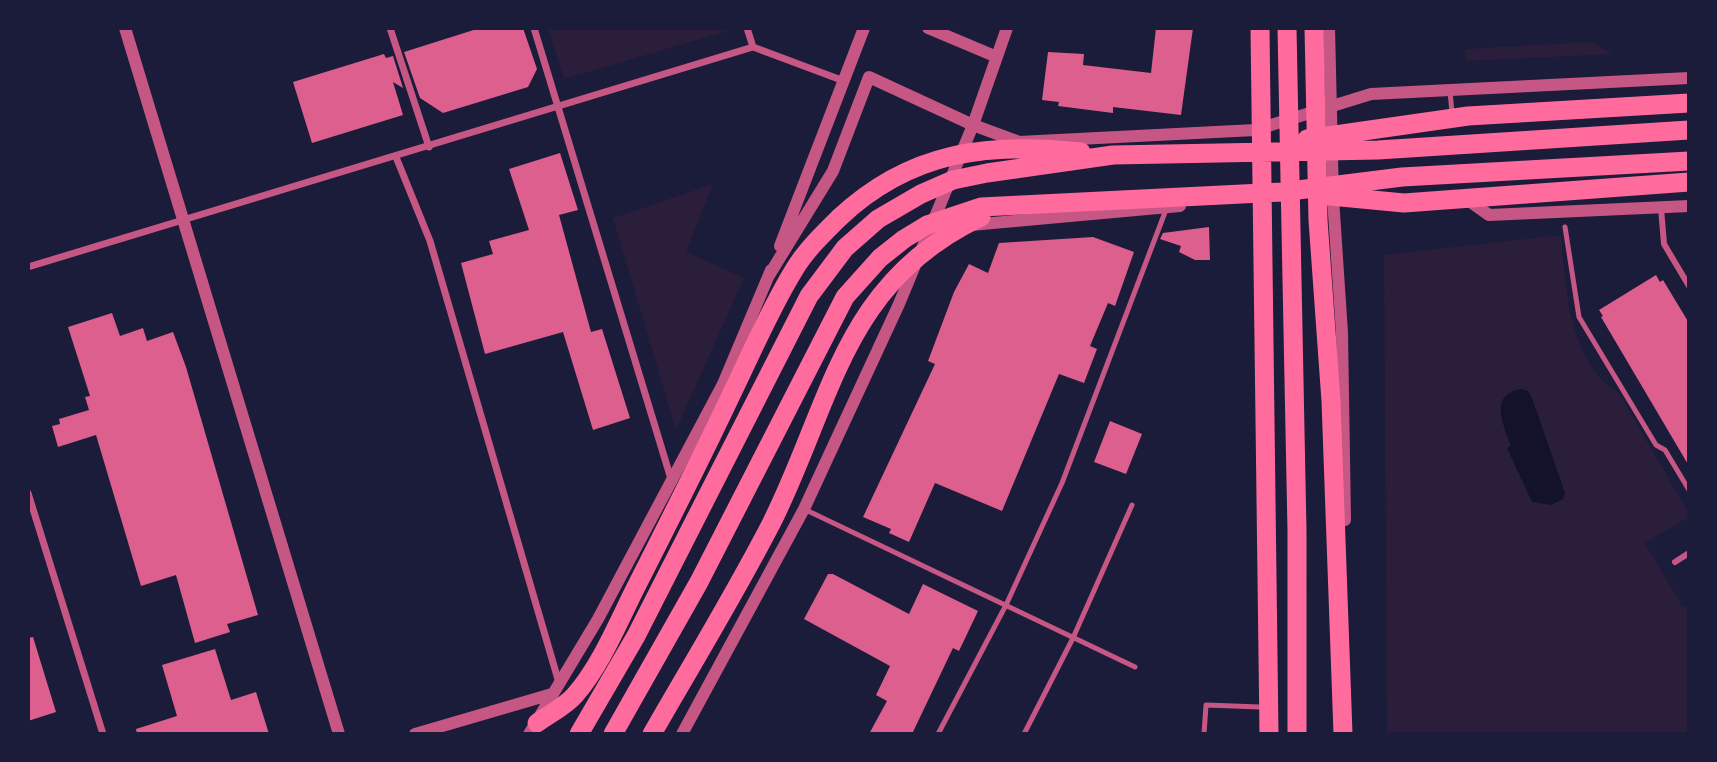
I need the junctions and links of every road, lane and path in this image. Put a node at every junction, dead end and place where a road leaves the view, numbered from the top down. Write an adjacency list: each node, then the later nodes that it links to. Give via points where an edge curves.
1 (125, 28): 43 (street)
2 (390, 28): 27 (street)
3 (534, 28): 19 (street)
4 (747, 28): 13 (street)
5 (864, 28): 16 (street)
6 (928, 28): 14 (street)
7 (1007, 28): 14 (street)
8 (1251, 28): 24 (street)
9 (1260, 28): 73 (highway)
10 (1287, 28): 21 (highway)
11 (1314, 28): 75 (highway, via 1318,220)
12 (1329, 28): 20 (street)
13 (753, 47): 16 (street); 19 (street)
14 (997, 57): 22 (street)
15 (1689, 78): 17 (street)
16 (844, 81): 47 (street)
17 (1450, 89): 20 (street, via 1371,94); 23 (lane)
18 (1689, 103): 28 (highway, via 1468,116)
19 (558, 107): 27 (street); 49 (street)
20 (1330, 108): 21 (street); 37 (street)
21 (1287, 123): 24 (street); 36 (highway)
22 (973, 125): 24 (street, via 1019,142); 45 (street); 47 (street, via 869,77 833,171)
23 (1453, 128)
24 (1255, 130): 38 (street)
25 (1689, 130): 28 (highway, via 1378,150)
26 (1454, 141): 29 (lane)
27 (429, 147): 31 (street)
28 (1214, 152): 30 (highway)
29 (1455, 154)
30 (1113, 155): 61 (highway, via 1028,149 951,154 879,186 827,229 795,268 600,656 575,696); 65 (highway, via 953,180 900,205 845,248 808,296 636,636)
31 (396, 157): 43 (street); 59 (street, via 430,241)
32 (1689, 161): 36 (highway, via 1402,177)
33 (1456, 167): 34 (lane)
34 (1457, 180)
35 (1689, 182): 36 (highway, via 1404,203)
36 (1285, 195): 37 (street); 38 (street); 39 (highway); 74 (highway, via 1297,531)
37 (1333, 198): 42 (street, via 1458,193 1489,215); 75 (street, via 1342,333)
38 (1255, 200): 41 (street); 60 (street)
39 (1019, 204): 66 (highway, via 981,207 927,225 880,258 845,298 699,582); 67 (highway, via 981,217 931,244 911,259 877,298 849,342 772,521)
40 (1689, 206): 42 (street)
41 (1167, 207): 45 (street); 56 (lane, via 1062,482)
42 (1661, 208): 48 (street, via 1664,244)
43 (183, 220): 46 (street); 63 (street)
44 (1565, 227): 50 (lane, via 1579,317 1656,445 1665,450)
45 (929, 229): 53 (street)
46 (28, 267)
47 (768, 277): 49 (street, via 723,384)
48 (1689, 286)
49 (672, 481): 59 (street)
50 (1689, 490)
51 (28, 493): 62 (street)
52 (1132, 505): 57 (lane)
53 (804, 509): 56 (lane); 68 (street)
54 (1689, 553): 55 (street)
55 (1675, 562)
56 (1006, 605): 57 (lane); 69 (lane)
57 (1073, 638): 58 (lane); 70 (lane)
58 (1135, 667)
59 (556, 689): 61 (street); 64 (street)
60 (1260, 707): 71 (lane, via 1206,705); 72 (street)
61 (533, 729)
62 (103, 734)
63 (339, 734)
64 (415, 734)
65 (579, 734)
66 (612, 734)
67 (652, 734)
68 (682, 734)
69 (938, 734)
70 (1024, 734)
71 (1204, 734)
72 (1260, 734)
73 (1269, 734)
74 (1297, 734)
75 (1346, 734)

